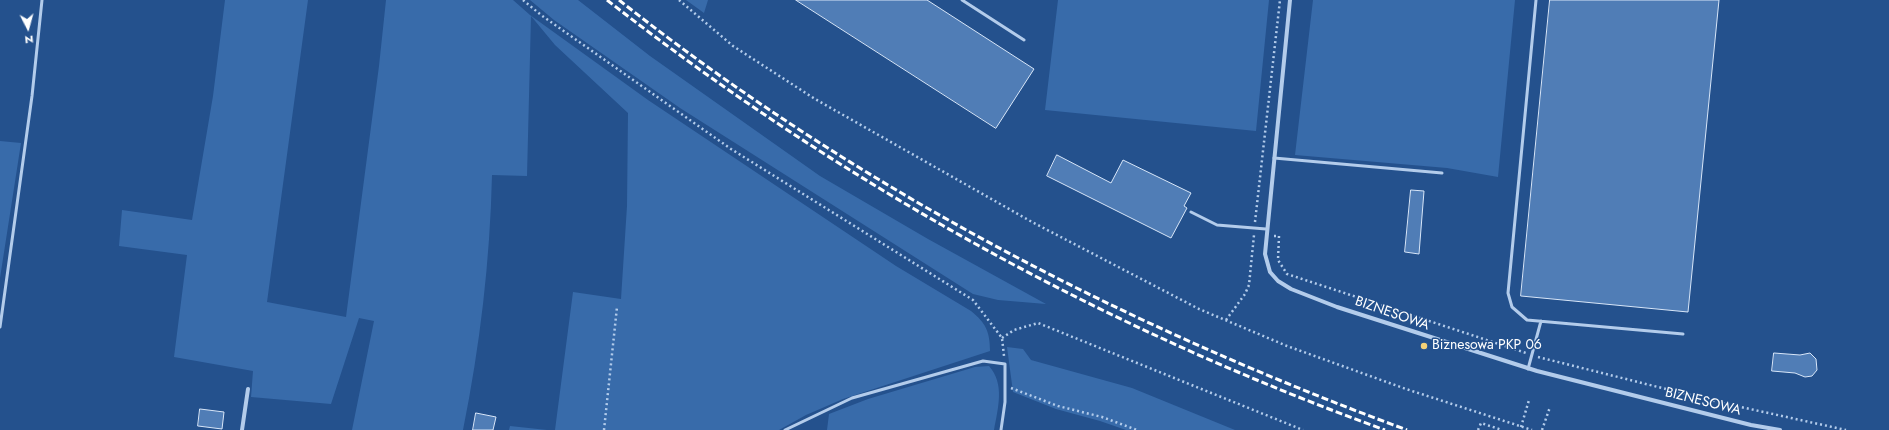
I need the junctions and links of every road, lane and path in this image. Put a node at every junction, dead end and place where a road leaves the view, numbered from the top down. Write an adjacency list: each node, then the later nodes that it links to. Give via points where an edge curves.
1 (42, 0): 18 (lane, via 32,96)
2 (523, 0): 20 (path, via 546,20 730,148 973,300)
3 (679, 0): 16 (path, via 732,46 815,99 1032,222 1199,309)
4 (962, 0): 8 (lane)
5 (1280, 0): 12 (path)
6 (1290, 0): 9 (street, BIZNESOWA)
7 (1536, 0): 17 (lane, via 1508,293 1512,307 1527,320)
8 (1024, 40)
9 (1274, 158): 10 (lane); 13 (street, BIZNESOWA)
10 (1442, 173)
11 (1190, 212): 12 (lane, via 1217,225)
12 (1254, 228): 13 (lane)
13 (1266, 229): 14 (street, BIZNESOWA)
14 (1266, 235): 16 (path, via 1254,233 1249,286); 21 (path, via 1279,236 1278,260 1287,274); 23 (street, BIZNESOWA, via 1265,254 1270,272 1291,289 1428,338)
15 (617, 307): 30 (path)
16 (1226, 320): 28 (path, via 1287,346)
17 (1541, 321): 19 (lane); 21 (lane)
18 (0, 327)
19 (1683, 334)
20 (1002, 338): 22 (path); 34 (path, via 1014,330 1038,323)
21 (1532, 355): 23 (lane); 40 (path, via 1718,402)
22 (1005, 364): 24 (lane); 31 (lane, via 983,361 852,398)
23 (1528, 369): 39 (street, BIZNESOWA)
24 (1005, 386): 32 (lane); 33 (path, via 1058,406 1102,417)
25 (248, 389): 29 (street)
26 (1529, 400): 28 (path)
27 (1550, 407): 38 (path)
28 (1521, 427): 37 (path)
29 (242, 430)
30 (604, 430)
31 (785, 430)
32 (1001, 430)
33 (1137, 430)
34 (1304, 430)
35 (1478, 430): 36 (path, via 1481,423)
36 (1502, 430)
37 (1532, 430)
38 (1542, 430)
39 (1780, 430)
40 (1846, 430)

